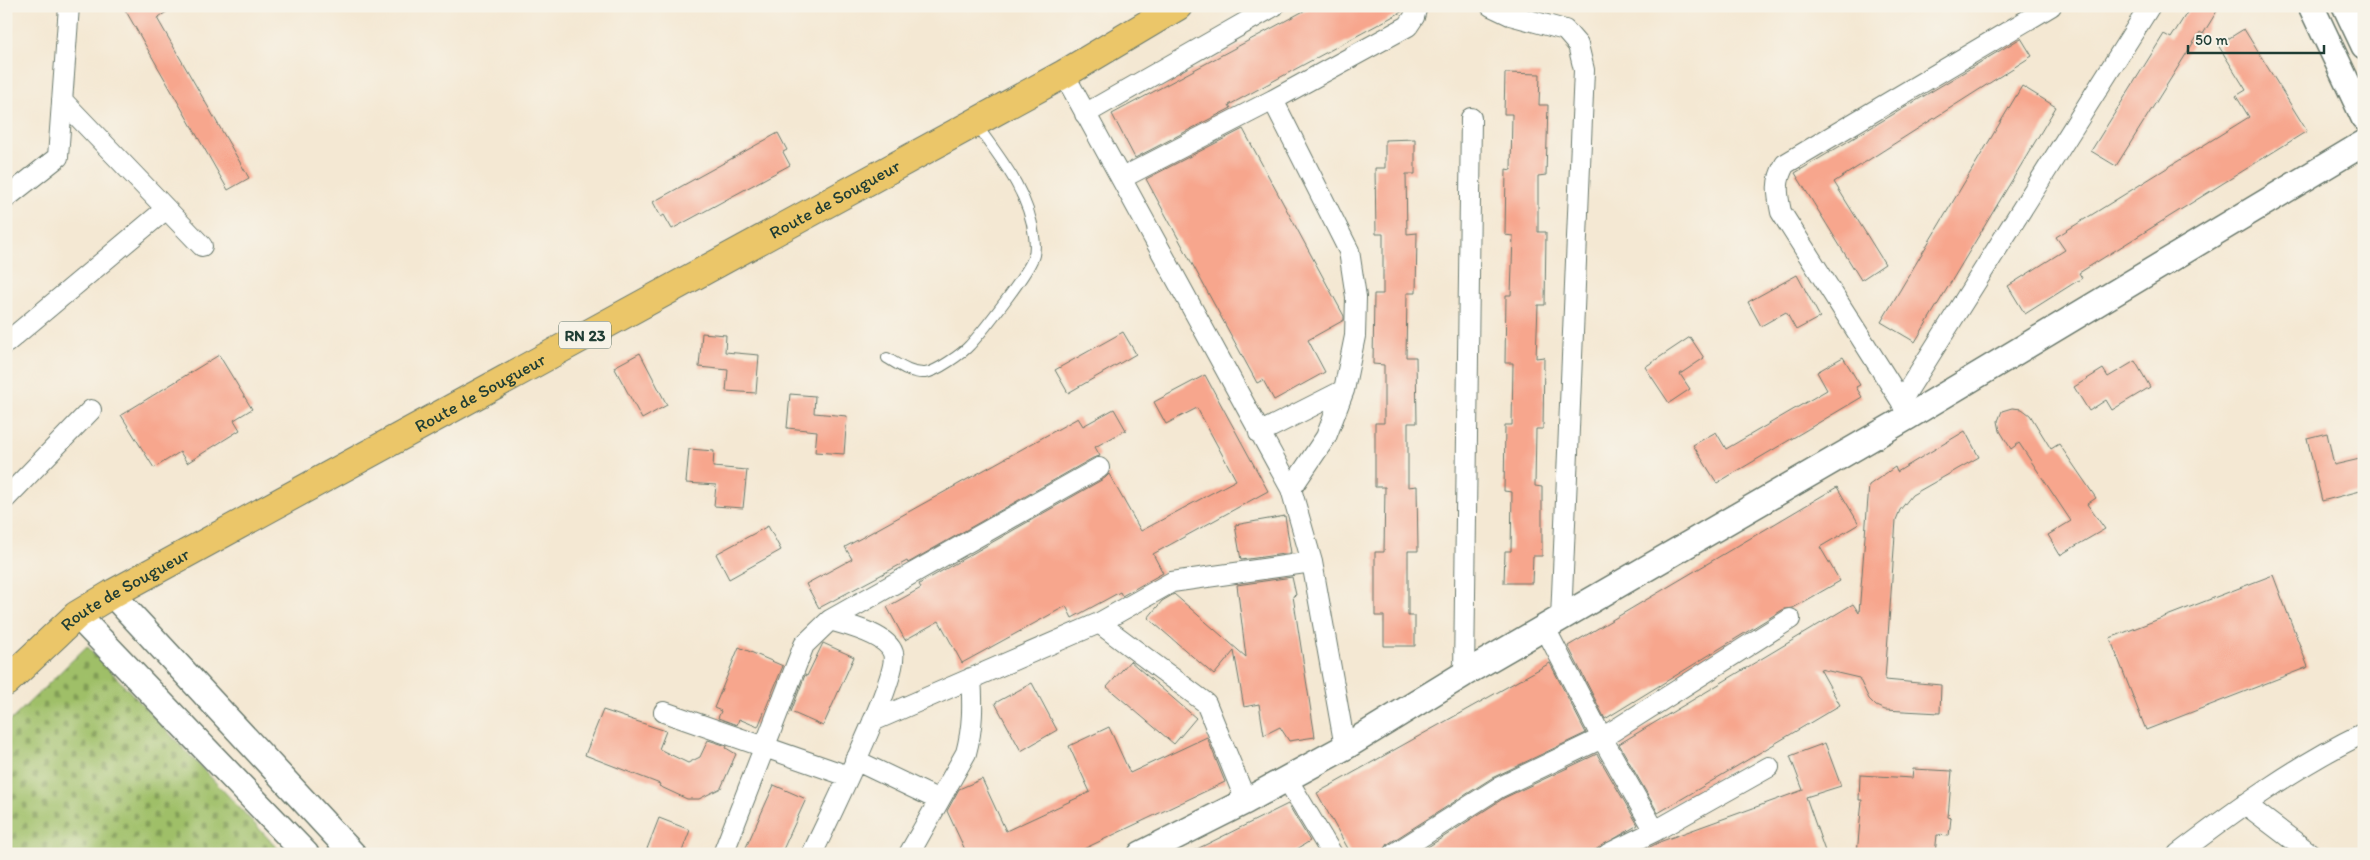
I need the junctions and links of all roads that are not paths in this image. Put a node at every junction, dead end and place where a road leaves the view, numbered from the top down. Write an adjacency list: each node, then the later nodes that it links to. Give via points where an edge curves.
1 (69, 6): 12 (street)
2 (1178, 6): 11 (main road, Route de Sougueur / RN 23)
3 (1274, 6): 14 (street)
4 (1417, 6): 13 (street, via 1408,26)
5 (1491, 6): 38 (street, via 1510,15 1565,30 1578,44 1584,70)
6 (2051, 6): 26 (street, via 1785,164 1778,177 1781,212)
7 (2150, 6): 26 (street)
8 (2311, 6): 16 (street)
9 (2345, 6): 10 (street)
10 (2364, 46)
11 (1064, 74): 14 (street); 17 (main road, Route de Sougueur / RN 23)
12 (62, 100): 20 (street, via 58,157); 21 (street)
13 (1273, 100): 19 (street); 25 (street, via 1348,251 1356,297 1355,336)
14 (1085, 114): 19 (street)
15 (1471, 118): 39 (street)
16 (2364, 118)
17 (974, 122): 24 (lane, via 1013,176 1024,198 1034,236 1034,256 969,346 944,365 926,373 906,369); 33 (main road, Route de Sougueur / RN 23)
18 (2364, 143): 26 (street)
19 (1122, 178): 28 (street)
20 (6, 198)
21 (166, 209): 22 (street); 23 (street)
22 (202, 246)
23 (6, 343)
24 (887, 358)
25 (1344, 390): 28 (street); 30 (street, via 1326,436)
26 (1905, 409): 38 (street)
27 (91, 410): 31 (street)
28 (1259, 433): 30 (street)
29 (1099, 468): 36 (street)
30 (1291, 489): 32 (street)
31 (6, 498)
32 (1312, 562): 37 (street, via 1172,582); 47 (street)
33 (112, 594): 34 (main road, Route de Sougueur / RN 23); 57 (street)
34 (77, 616): 41 (main road, Route de Sougueur / RN 23); 56 (street)
35 (1790, 619): 45 (street)
36 (830, 620): 43 (street, via 872,634 893,652 893,666); 46 (street, via 804,645)
37 (1099, 622): 40 (street); 52 (street, via 1206,703)
38 (1553, 623): 39 (street); 45 (street)
39 (1464, 674): 47 (street)
40 (971, 678): 43 (street); 51 (street, via 971,735 966,753)
41 (7, 679)
42 (664, 712): 46 (street)
43 (874, 721): 49 (street)
44 (2364, 733): 53 (street, via 2331,749)
45 (1602, 738): 54 (street); 62 (street, via 1498,788)
46 (766, 747): 49 (street); 58 (street)
47 (1344, 747): 50 (street)
48 (1769, 767): 54 (street)
49 (852, 768): 51 (street); 59 (street)
50 (1287, 779): 52 (street); 55 (street)
51 (939, 800): 60 (street)
52 (1246, 801): 61 (street)
53 (2245, 804): 64 (street); 65 (street)
54 (1654, 831): 63 (street)
55 (1327, 852)
56 (306, 854)
57 (353, 854)
58 (723, 854)
59 (812, 854)
60 (909, 854)
61 (1142, 854)
62 (1394, 854)
63 (1608, 854)
64 (2178, 854)
65 (2311, 854)

